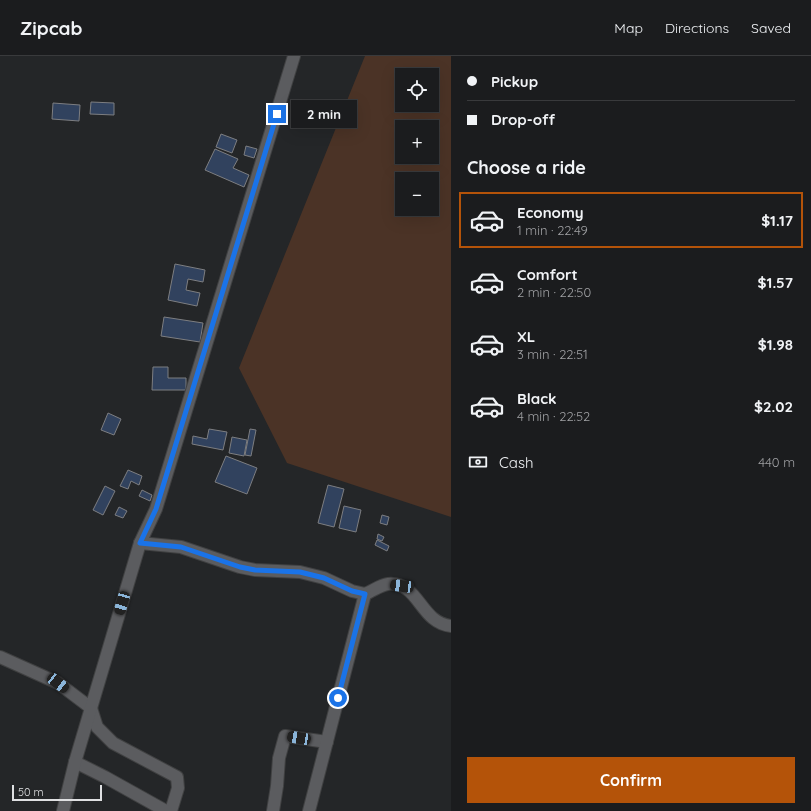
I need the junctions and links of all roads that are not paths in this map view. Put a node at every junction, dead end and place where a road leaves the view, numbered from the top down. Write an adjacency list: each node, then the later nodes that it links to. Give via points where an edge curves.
1 (294, 56): 2 (street, via 156,509)
2 (140, 543): 3 (street, via 181,547 255,570 300,572 324,578); 6 (street)
3 (365, 594): 4 (street, via 389,584 402,586 409,590 433,620); 7 (street)
4 (451, 626)
5 (0, 657): 6 (street, via 58,683)
6 (91, 708): 8 (street); 11 (street, via 97,727 113,743 177,777 178,788)
7 (327, 742): 12 (street, via 285,736 279,758); 13 (street)
8 (75, 762): 9 (street); 10 (street)
9 (63, 811)
10 (166, 811)
11 (171, 811)
12 (272, 811)
13 (309, 811)

